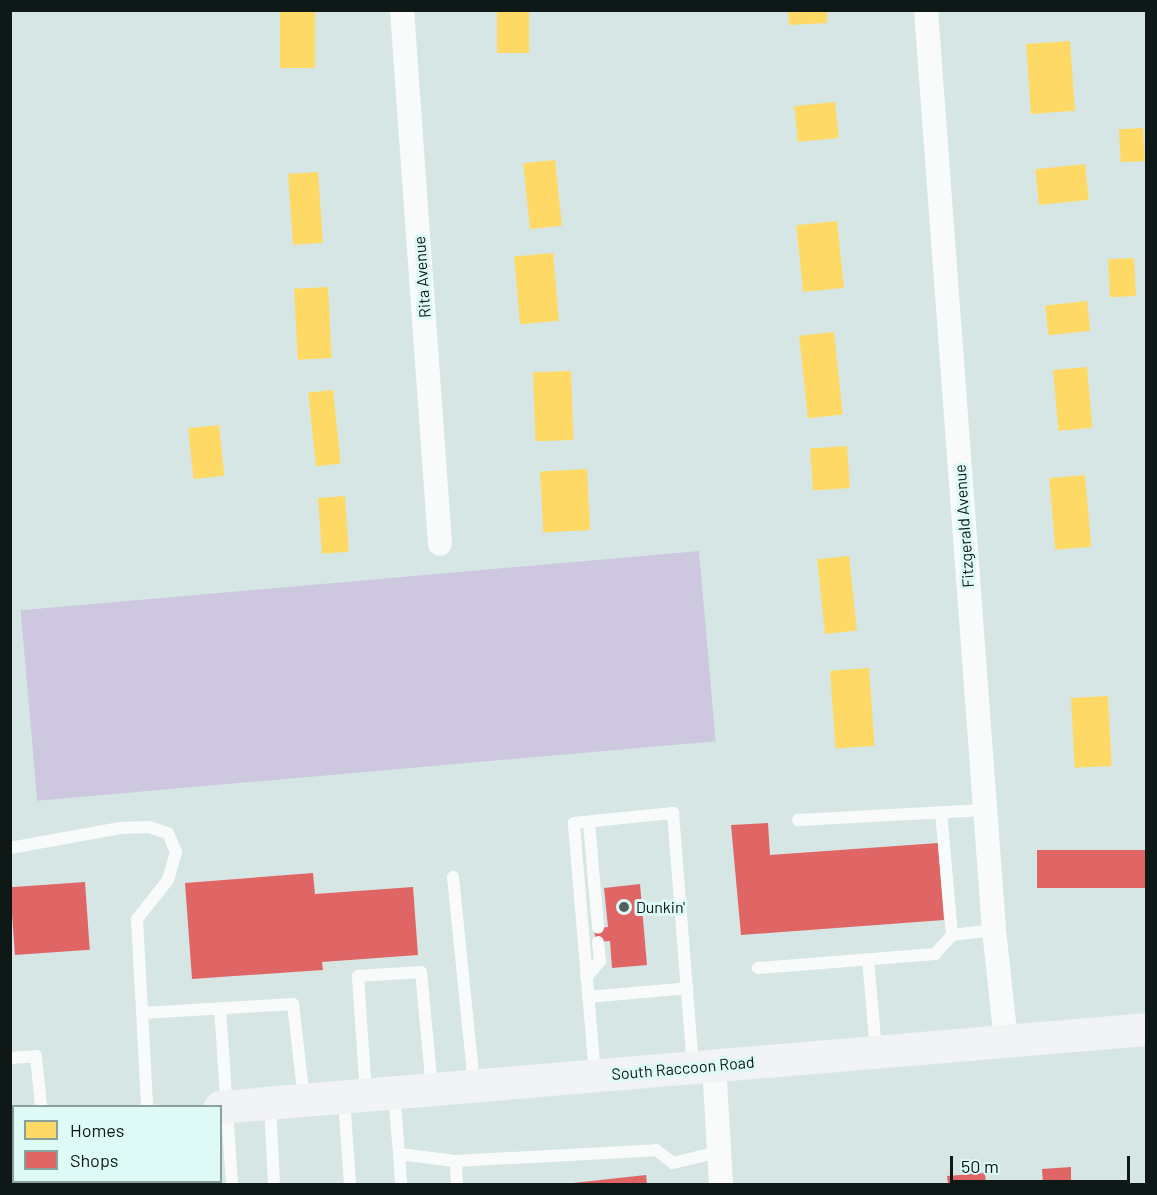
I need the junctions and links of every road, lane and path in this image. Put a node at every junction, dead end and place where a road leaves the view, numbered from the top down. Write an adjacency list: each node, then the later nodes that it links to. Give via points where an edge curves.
1 (402, 10): 3 (street, Rita Avenue)
2 (926, 10): 4 (street, Fitzgerald Avenue)
3 (440, 544)
4 (985, 810): 5 (lane); 11 (street, Fitzgerald Avenue)
5 (941, 813): 6 (lane); 12 (lane)
6 (798, 820)
7 (589, 822): 10 (lane); 16 (lane, via 574,823); 17 (lane, via 673,813)
8 (10, 848): 20 (lane, via 120,828 149,827 168,833 176,852 168,880 137,920)
9 (453, 877): 27 (lane)
10 (598, 928)
11 (994, 930): 12 (lane); 22 (street, Fitzgerald Avenue)
12 (952, 935): 14 (lane, via 935,954)
13 (598, 942): 16 (lane, via 600,961)
14 (868, 959): 15 (lane); 23 (lane)
15 (758, 968)
16 (586, 978): 18 (lane)
17 (688, 988): 18 (lane); 25 (lane)
18 (588, 997): 26 (lane)
19 (220, 1008): 20 (lane); 30 (lane, via 293,1004); 34 (lane)
20 (142, 1014): 33 (lane)
21 (1146, 1029): 22 (street, South Raccoon Road)
22 (1006, 1041): 23 (street, South Raccoon Road)
23 (876, 1052): 25 (street, South Raccoon Road)
24 (10, 1058): 32 (lane, via 36,1056)
25 (703, 1066): 26 (street, South Raccoon Road); 35 (street)
26 (595, 1075): 27 (street, South Raccoon Road)
27 (474, 1086): 28 (street, South Raccoon Road)
28 (432, 1089): 29 (street, South Raccoon Road); 29 (lane, via 421,972 358,976)
29 (368, 1094): 30 (street, South Raccoon Road); 36 (lane); 40 (lane)
30 (304, 1100): 31 (street, South Raccoon Road)
31 (270, 1102): 34 (street, South Raccoon Road); 39 (lane)
32 (40, 1105)
33 (147, 1105)
34 (224, 1107): 38 (lane)
35 (718, 1152): 37 (lane, via 673,1163 656,1150); 43 (street)
36 (399, 1154): 37 (lane); 41 (lane)
37 (456, 1161): 42 (lane)
38 (232, 1185)
39 (274, 1185)
40 (350, 1185)
41 (401, 1185)
42 (457, 1185)
43 (721, 1185)

